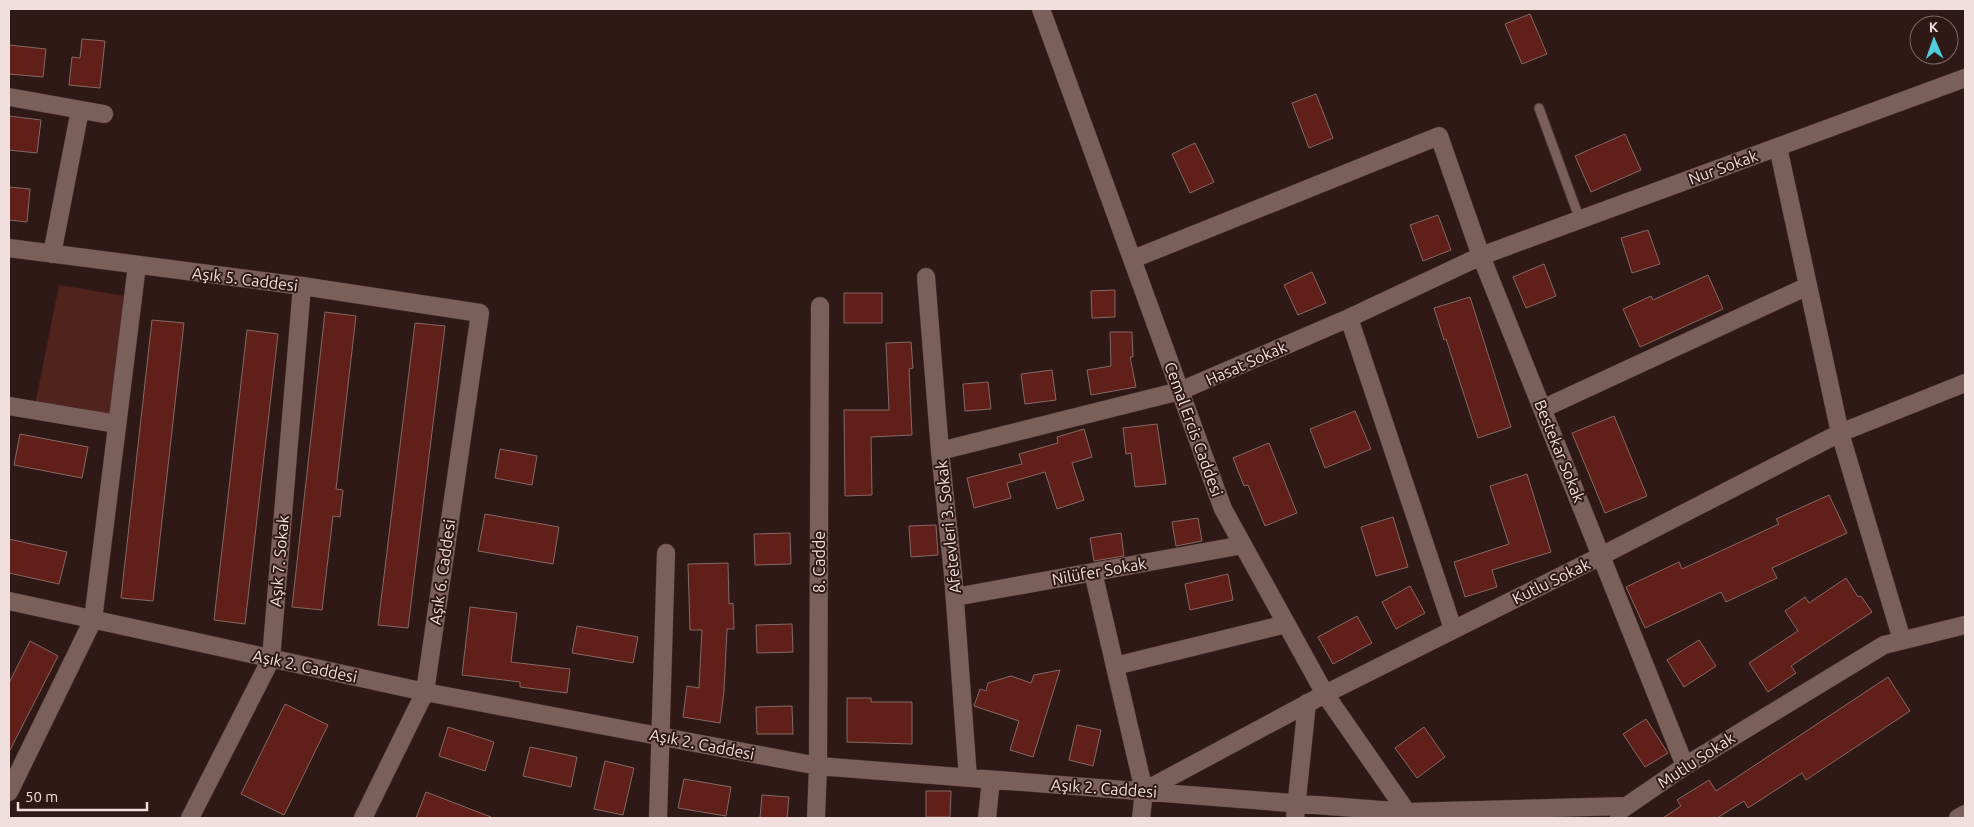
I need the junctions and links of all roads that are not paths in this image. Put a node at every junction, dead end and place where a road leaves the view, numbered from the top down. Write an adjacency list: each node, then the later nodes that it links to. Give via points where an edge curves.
1 (1040, 9): 12 (street, Cemal Ercis Caddesi)
2 (1965, 78): 7 (street, Nur Sokak)
3 (9, 96): 5 (street)
4 (1539, 108): 8 (lane)
5 (80, 110): 6 (street); 10 (street)
6 (104, 114)
7 (1778, 146): 8 (street, Nur Sokak); 16 (street)
8 (1580, 220): 11 (street, Nur Sokak)
9 (9, 248): 10 (street, Aşık 5. Caddesi)
10 (52, 254): 13 (street, Aşık 5. Caddesi)
11 (1481, 256): 12 (street, Bestekar Sokak, via 1439,136); 19 (street, Hasat Sokak); 23 (street, Bestekar Sokak)
12 (1133, 259): 21 (street, Cemal Ercis Caddesi)
13 (137, 265): 15 (street, Aşık 5. Caddesi); 24 (street)
14 (926, 277): 26 (street, Afetevleri 3. Sokak)
15 (302, 286): 18 (street, Aşık 5. Caddesi); 38 (street, Aşık 7. Sokak)
16 (1808, 286): 23 (street); 25 (street)
17 (820, 306): 44 (street, 8. Cadde)
18 (480, 313): 40 (street, Aşık 6. Caddesi)
19 (1349, 318): 21 (street, Hasat Sokak); 36 (street)
20 (1965, 383): 25 (street, Kutlu Sokak)
21 (1180, 391): 26 (street, Hasat Sokak); 27 (street, Cemal Ercis Caddesi, via 1223,509)
22 (9, 406): 24 (street)
23 (1542, 408): 29 (street, Bestekar Sokak)
24 (117, 424): 33 (street)
25 (1840, 434): 29 (street, Kutlu Sokak); 37 (street)
26 (940, 451): 31 (street, Afetevleri 3. Sokak)
27 (1243, 545): 30 (street, Nilüfer Sokak); 34 (street, Cemal Ercis Caddesi)
28 (666, 553): 43 (street)
29 (1601, 556): 36 (street, Kutlu Sokak); 45 (street, Bestekar Sokak)
30 (1093, 572): 31 (street, Nilüfer Sokak); 39 (street)
31 (955, 597): 46 (street, Afetevleri 3. Sokak)
32 (9, 601): 33 (street, Aşık 2. Caddesi)
33 (94, 620): 38 (street, Aşık 2. Caddesi); 49 (street)
34 (1286, 624): 39 (street); 41 (street, Cemal Ercis Caddesi)
35 (1965, 625): 37 (street, Mutlu Sokak)
36 (1453, 629): 41 (street, Kutlu Sokak)
37 (1902, 640): 45 (street, Mutlu Sokak, via 1884,645)
38 (271, 659): 40 (street, Aşık 2. Caddesi); 54 (street, Aşık 7. Sokak)
39 (1115, 666): 48 (street)
40 (425, 692): 43 (street, Aşık 2. Caddesi); 55 (street, Aşık 6. Caddesi)
41 (1325, 694): 42 (street, Kutlu Sokak); 53 (street, Cemal Ercis Caddesi)
42 (1307, 703): 48 (street, Kutlu Sokak); 51 (street)
43 (660, 736): 44 (street, Aşık 2. Caddesi); 56 (street)
44 (818, 766): 46 (street, Aşık 2. Caddesi); 57 (street, 8. Cadde)
45 (1685, 766): 50 (street, Mutlu Sokak)
46 (968, 778): 47 (street, Aşık 2. Caddesi)
47 (991, 780): 48 (street, Aşık 2. Caddesi); 58 (street)
48 (1144, 791): 51 (street, Aşık 2. Caddesi); 59 (street)
49 (9, 792)
50 (1627, 806): 53 (street); 60 (street, Mutlu Sokak)
51 (1296, 811): 53 (street, Aşık 2. Caddesi)
52 (1965, 814): 61 (street)
53 (1408, 815)
54 (190, 818)
55 (363, 818)
56 (658, 818)
57 (816, 818)
58 (987, 818)
59 (1141, 818)
60 (1609, 818)
61 (1958, 818)

